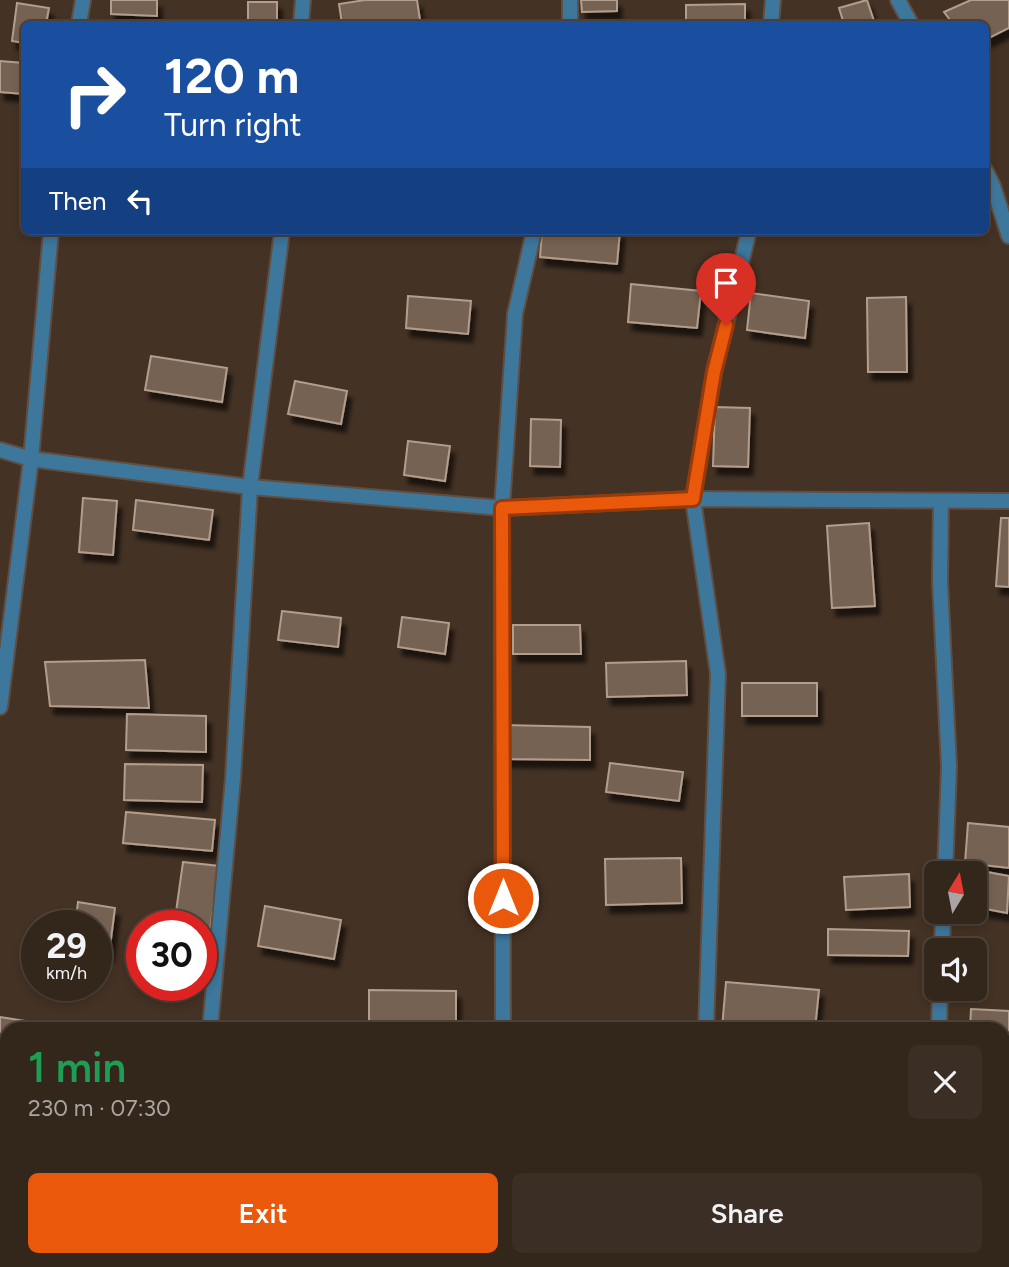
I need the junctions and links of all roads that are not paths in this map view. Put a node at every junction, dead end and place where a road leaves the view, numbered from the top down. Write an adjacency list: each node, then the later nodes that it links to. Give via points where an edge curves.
1 (82, 0): 6 (street)
2 (303, 0): 7 (street)
3 (570, 0): 8 (street)
4 (773, 0): 9 (street)
5 (898, 0): 10 (street)
6 (79, 21)
7 (301, 21)
8 (570, 21)
9 (771, 21)
10 (909, 21)
11 (989, 178): 16 (street)
12 (51, 235): 18 (street)
13 (282, 235): 19 (street)
14 (533, 235): 23 (street, via 515,314)
15 (747, 235): 20 (street, via 714,372)
16 (1009, 236)
17 (0, 450): 18 (street)
18 (32, 459): 19 (street); 24 (street)
19 (250, 487): 23 (street); 27 (street, via 233,778)
20 (693, 499): 21 (street); 23 (street); 29 (street, via 718,674)
21 (942, 500): 22 (street); 25 (street, via 940,582 949,767)
22 (1009, 501)
23 (502, 508): 28 (street)
24 (0, 706)
25 (945, 861)
26 (940, 1001): 30 (street)
27 (211, 1022)
28 (503, 1022)
29 (706, 1022)
30 (939, 1022)

